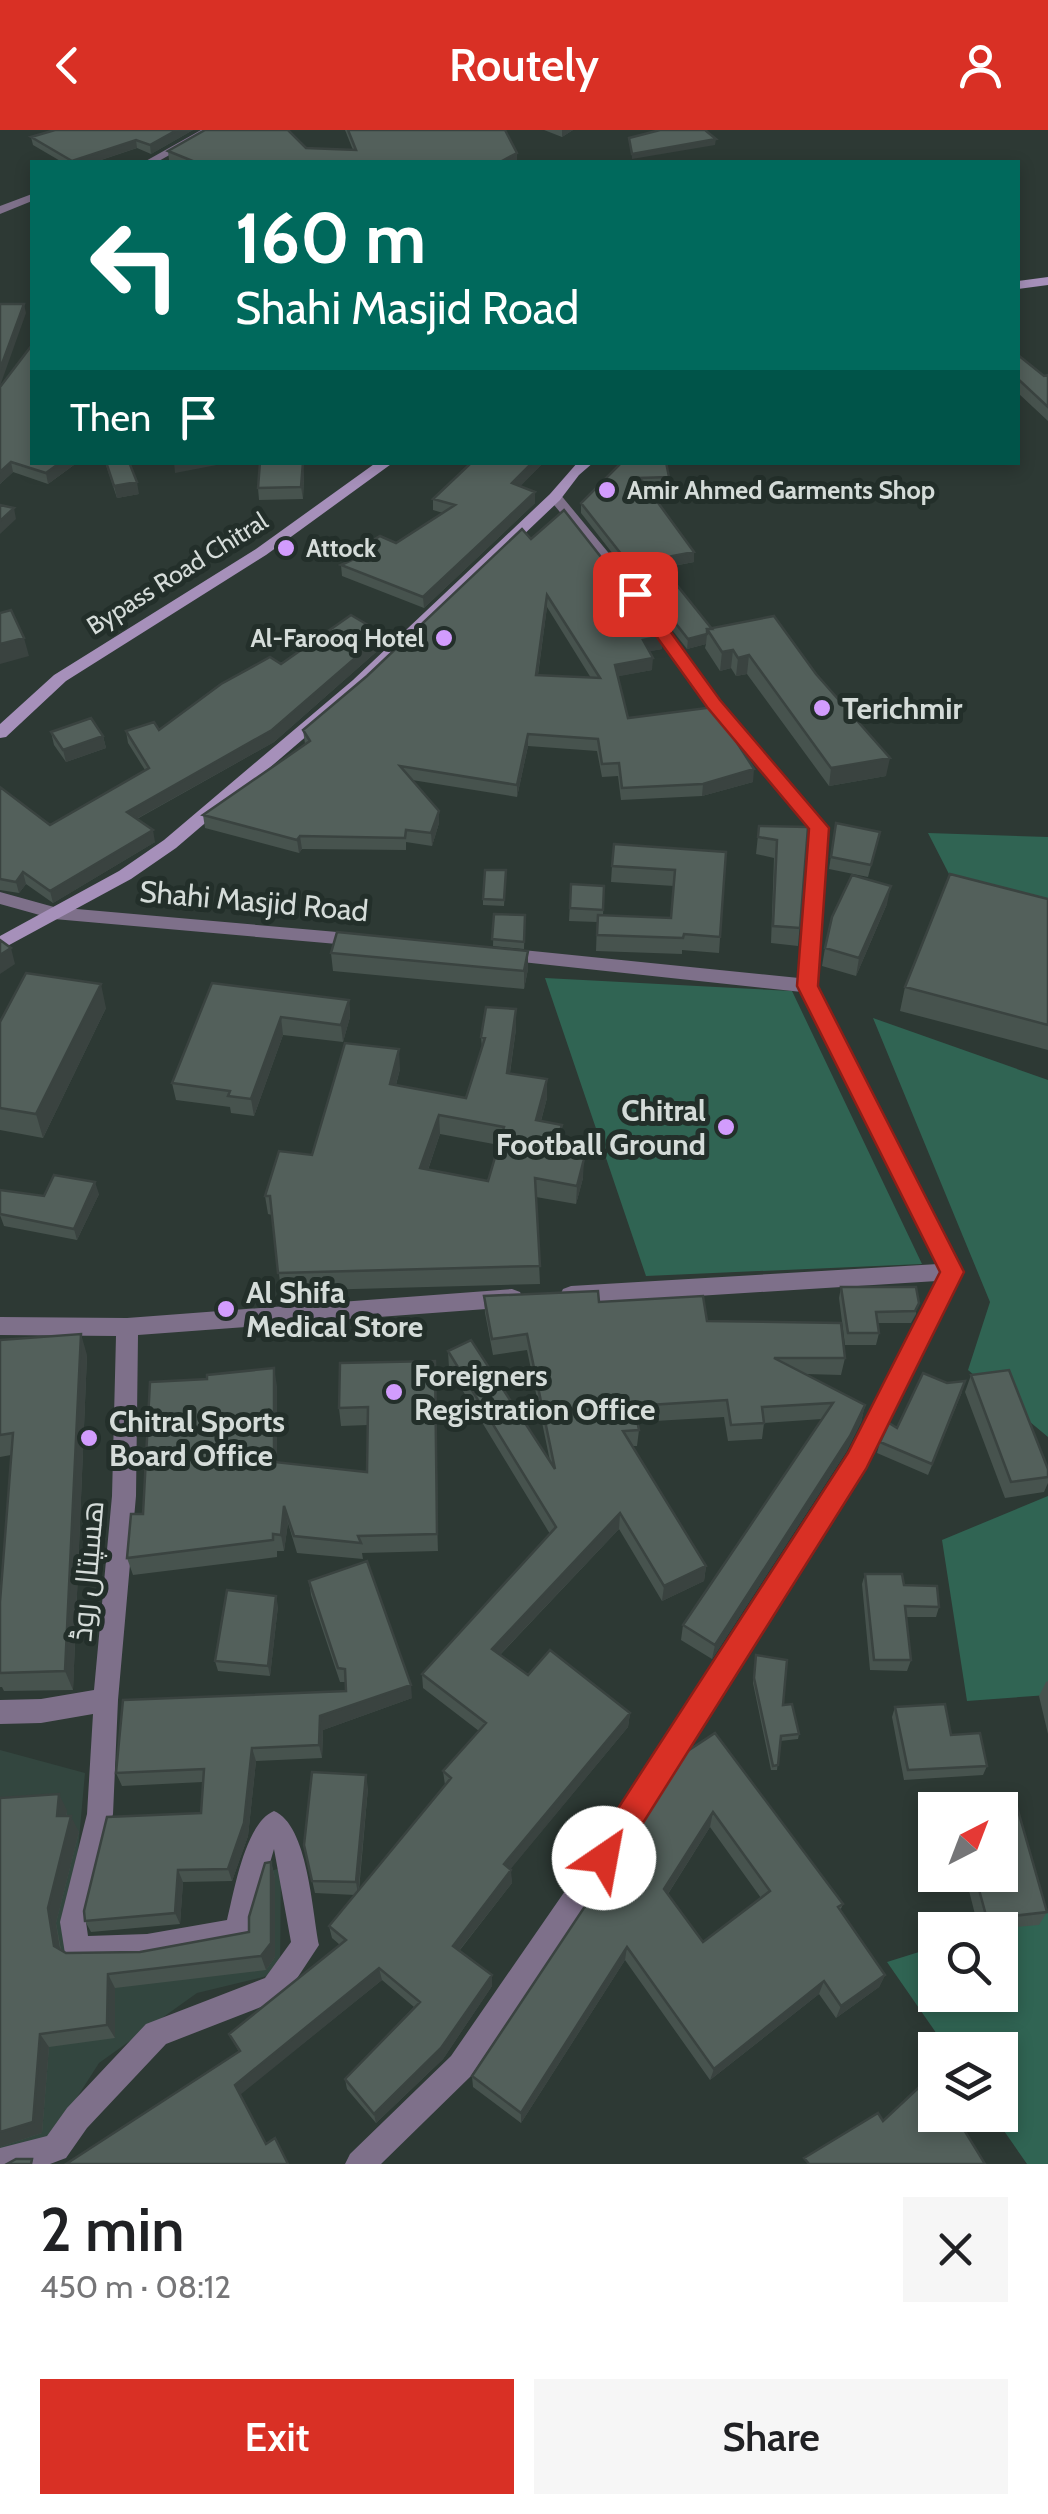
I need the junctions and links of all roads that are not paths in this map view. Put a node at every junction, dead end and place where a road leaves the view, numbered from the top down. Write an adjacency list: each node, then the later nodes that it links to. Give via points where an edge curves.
1 (209, 130): 2 (street)
2 (154, 160)
3 (30, 198): 4 (street)
4 (0, 210)
5 (383, 465): 8 (street, Bypass Road Chitral, via 261,552 60,678)
6 (583, 465): 7 (street)
7 (555, 497): 10 (street, via 358,683 170,844); 14 (street, via 819,828)
8 (0, 733)
9 (0, 898): 10 (street, Shahi Masjid Road)
10 (54, 913): 11 (street, Shahi Masjid Road); 12 (street)
11 (371, 941)
12 (0, 944)
13 (486, 952): 14 (street)
14 (808, 986): 15 (street)
15 (952, 1272): 17 (street); 21 (street, via 857,1461 604,1858 461,2066)
16 (0, 1326): 17 (street)
17 (127, 1327): 18 (street, ھسپتال روڈ, via 124,1496)
18 (106, 1700): 19 (street); 20 (street, ھسپتال روڈ, via 100,1814 73,1922 76,1950 148,1948 237,1932 258,1852 274,1824 286,1840 305,1945 274,1988 156,2034 56,2148)
19 (0, 1712)
20 (0, 2163)
21 (360, 2164)

